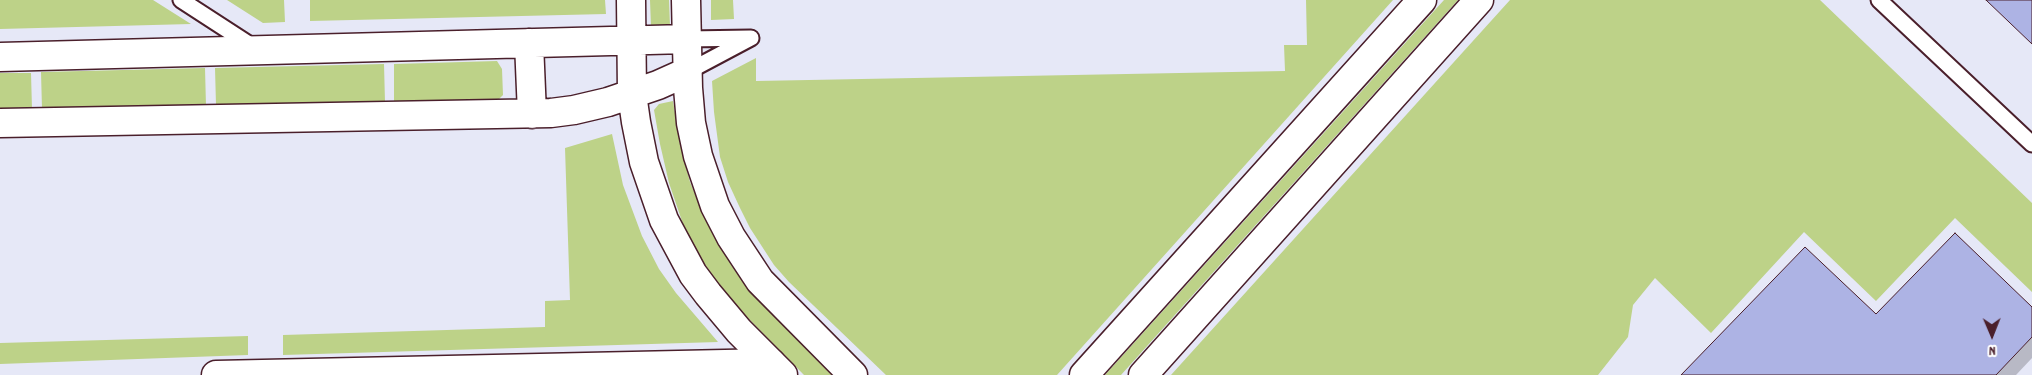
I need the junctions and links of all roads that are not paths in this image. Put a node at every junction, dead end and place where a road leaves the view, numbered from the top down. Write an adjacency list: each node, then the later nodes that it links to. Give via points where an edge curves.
1 (181, 0): 10 (lane)
2 (631, 0): 8 (street)
3 (686, 0): 7 (street)
4 (1422, 0): 21 (street)
5 (1479, 0): 22 (street)
6 (1879, 0): 16 (lane)
7 (687, 39): 8 (street); 12 (street); 12 (lane, via 751,38)
8 (632, 40): 9 (street); 13 (street)
9 (529, 43): 10 (street); 14 (street)
10 (259, 50): 11 (street)
11 (0, 57)
12 (687, 72): 13 (street); 20 (street, via 691,123 698,156 708,190 730,237 772,294)
13 (632, 94): 14 (street, via 574,110); 17 (street, via 644,162 676,244 708,294)
14 (532, 114): 15 (street)
15 (0, 123)
16 (2032, 144)
17 (777, 369): 18 (street)
18 (280, 374): 19 (street)
19 (216, 375)
20 (853, 375)
21 (1084, 375)
22 (1143, 375)

